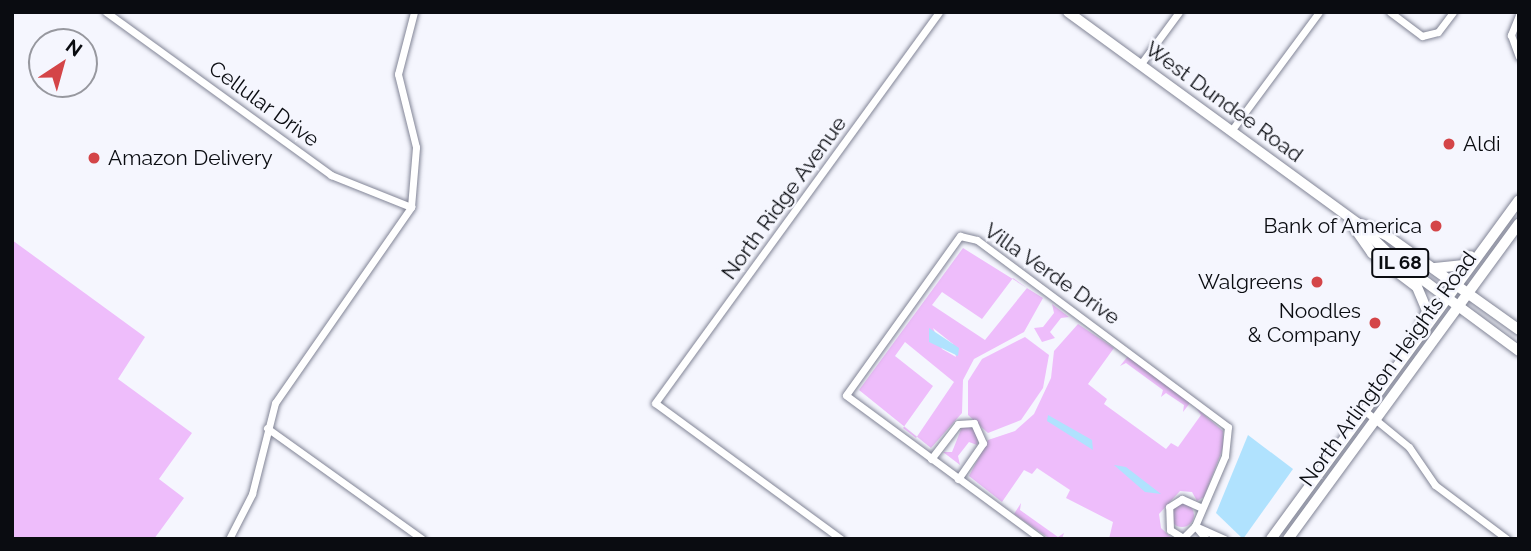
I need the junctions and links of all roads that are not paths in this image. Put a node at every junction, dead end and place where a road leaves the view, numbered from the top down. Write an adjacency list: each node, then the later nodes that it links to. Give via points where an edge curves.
1 (106, 12): 14 (street, Cellular Drive, via 331,175)
2 (414, 12): 14 (street, via 398,74 416,147)
3 (939, 12): 37 (street, North Ridge Avenue, via 655,403)
4 (1068, 12): 11 (main road, West Dundee Road / IL 68)
5 (1179, 12): 11 (street)
6 (1319, 12): 12 (street)
7 (1390, 12): 8 (street, via 1422,36 1438,32)
8 (1453, 12)
9 (1519, 15): 10 (street, via 1511,35)
10 (1519, 57)
11 (1140, 65): 12 (main road, West Dundee Road / IL 68)
12 (1231, 131): 15 (main road, West Dundee Road / IL 68)
13 (1519, 200): 18 (main road, North Arlington Heights Road)
14 (411, 207): 29 (street, via 275,403)
15 (1345, 214): 16 (main road, West Dundee Road / IL 68); 25 (main road, via 1371,253 1424,300 1427,311)
16 (1357, 223): 19 (main road, West Dundee Road / IL 68); 22 (main road, West Dundee Road / IL 68)
17 (1519, 223): 21 (main road, North Arlington Heights Road)
18 (1500, 226): 19 (main road, via 1464,265); 20 (main road, North Arlington Heights Road)
19 (1434, 268): 20 (main road, West Dundee Road / IL 68)
20 (1458, 283): 21 (main road, IL 68); 22 (main road, North Arlington Heights Road)
21 (1469, 292): 23 (main road, North Arlington Heights Road); 24 (main road, IL 68)
22 (1447, 298): 23 (main road, IL 68); 25 (main road, North Arlington Heights Road)
23 (1459, 307): 26 (main road, IL 68); 28 (main road, North Arlington Heights Road)
24 (1519, 330)
25 (1412, 345): 27 (main road, North Arlington Heights Road)
26 (1519, 351)
27 (1365, 411): 28 (street); 41 (main road, North Arlington Heights Road)
28 (1374, 418): 42 (main road, North Arlington Heights Road); 43 (street, via 1409,447 1435,485)
29 (267, 428): 35 (street, via 253,494); 36 (street)
30 (931, 459): 31 (street, Villa Verde Drive); 31 (street, via 958,424 974,423 983,443); 32 (street, Villa Verde Drive, via 846,395 955,238 968,236 1218,415 1230,441)
31 (958, 479): 38 (street, Villa Verde Drive)
32 (1202, 508): 33 (street, Villa Verde Drive); 34 (street, Villa Verde Drive, via 1182,499 1169,507 1170,530)
33 (1195, 526): 34 (street, Villa Verde Drive); 39 (street); 40 (street)
34 (1182, 538)
35 (229, 539)
36 (422, 539)
37 (841, 539)
38 (1041, 539)
39 (1206, 539)
40 (1224, 539)
41 (1270, 539)
42 (1287, 539)
43 (1507, 539)

